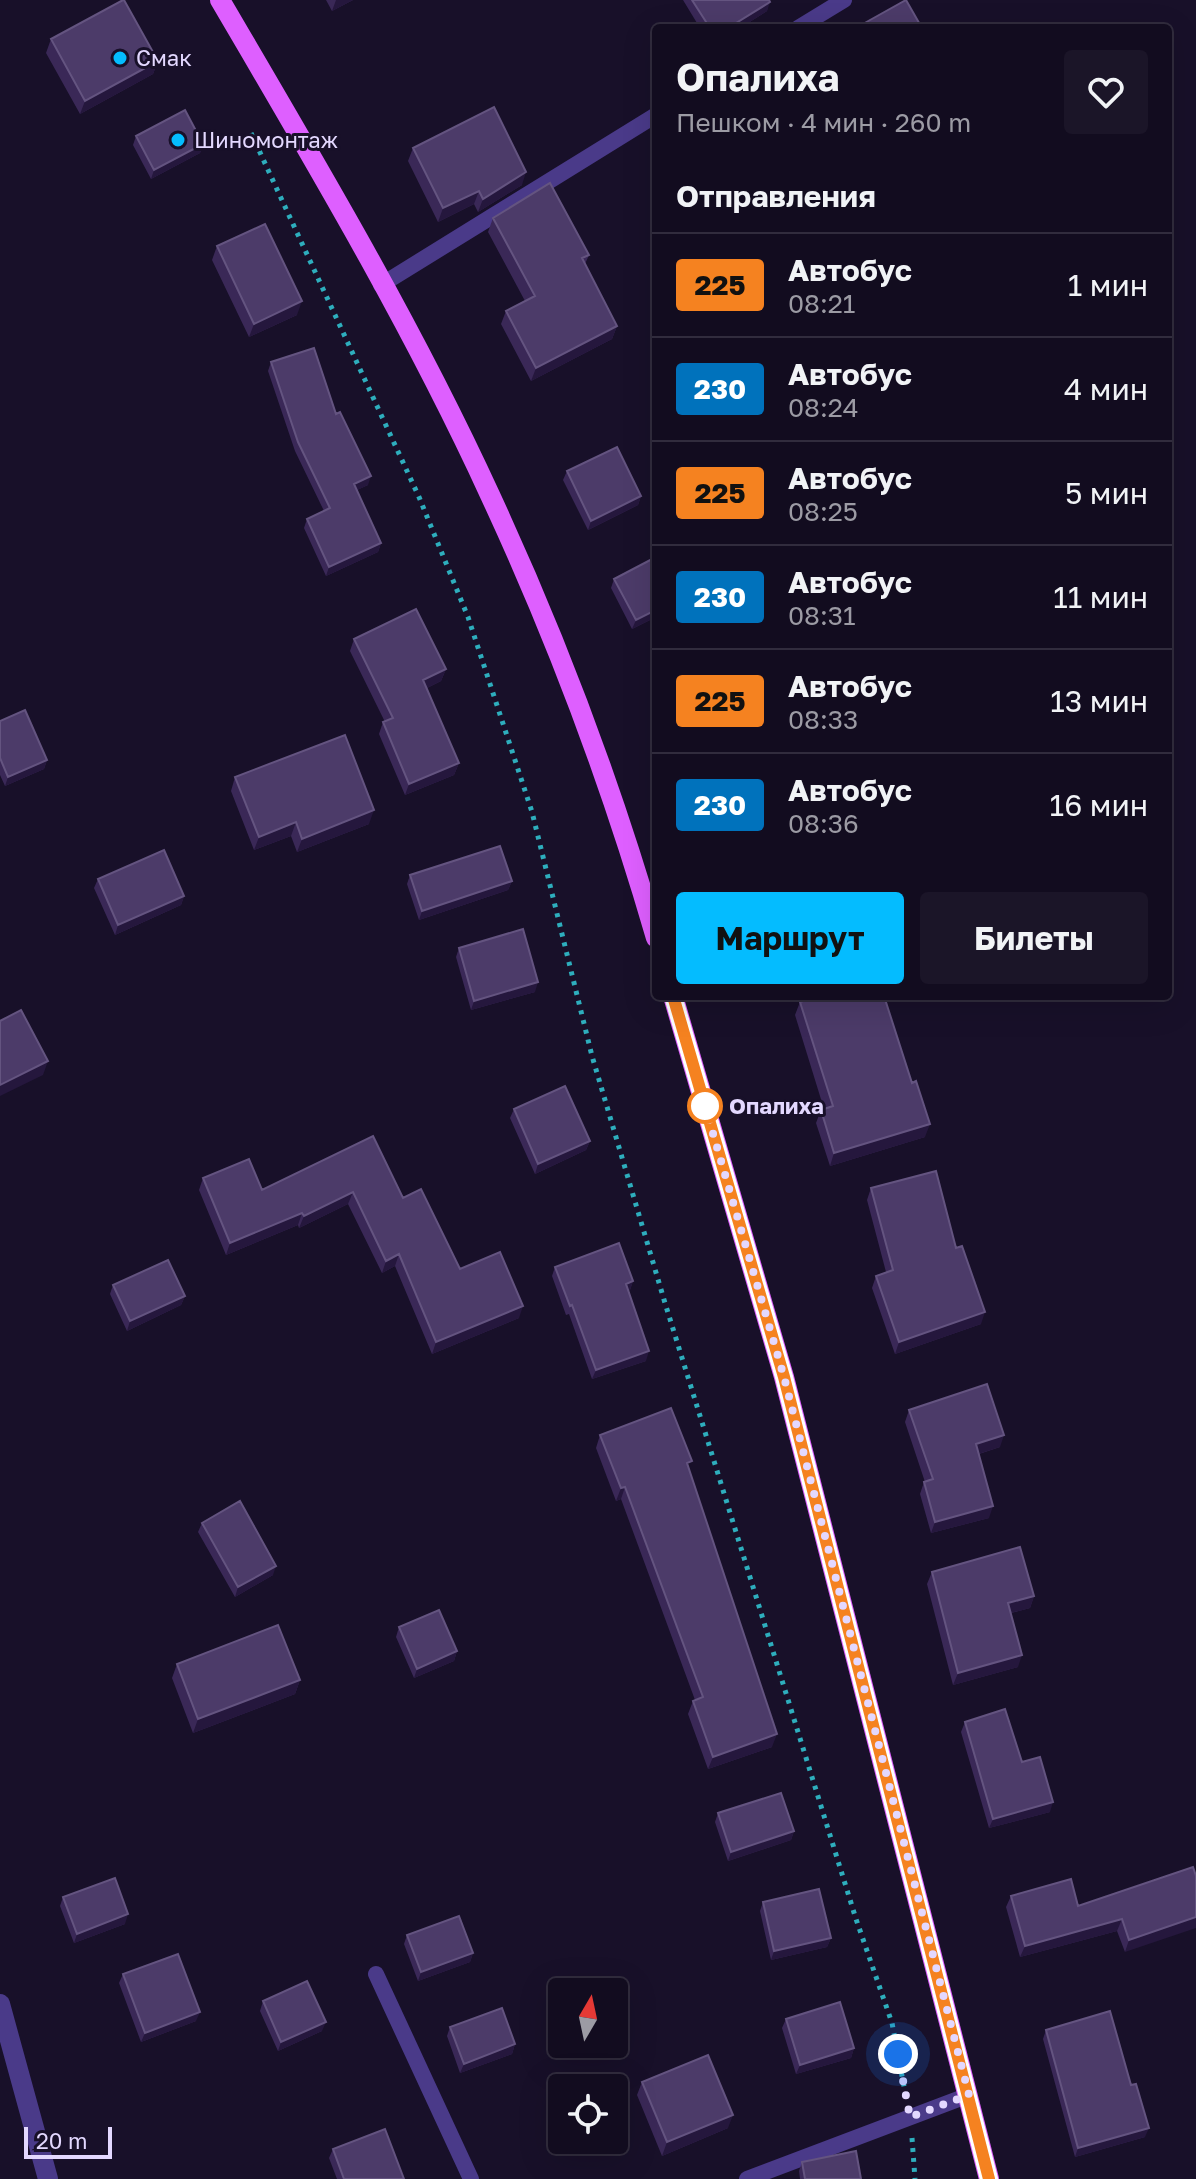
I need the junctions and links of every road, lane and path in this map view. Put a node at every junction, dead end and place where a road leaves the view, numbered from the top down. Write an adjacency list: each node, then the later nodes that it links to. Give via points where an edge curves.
1 (220, 0): 6 (main road)
2 (844, 0): 3 (lane)
3 (805, 24)
4 (652, 117): 6 (lane)
5 (251, 133): 12 (path, via 419,497 473,632 532,812 592,1056 665,1303 892,2023)
6 (381, 285): 7 (main road, via 490,495 561,657)
7 (652, 925)
8 (674, 1000): 11 (main road, via 784,1377)
9 (376, 1974): 14 (lane)
10 (0, 2004): 13 (street)
11 (969, 2095): 12 (lane); 17 (main road)
12 (910, 2117): 15 (lane); 16 (path)
13 (48, 2179)
14 (471, 2179)
15 (747, 2179)
16 (915, 2179)
17 (989, 2179)

